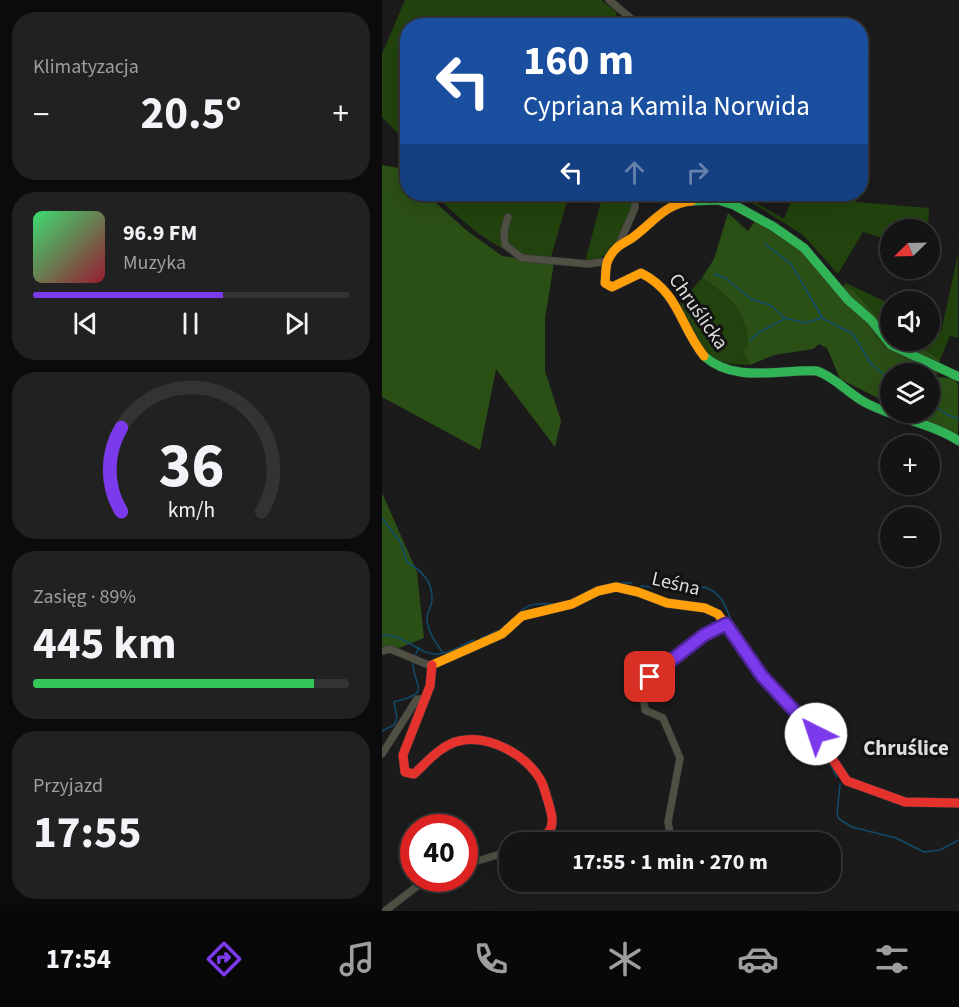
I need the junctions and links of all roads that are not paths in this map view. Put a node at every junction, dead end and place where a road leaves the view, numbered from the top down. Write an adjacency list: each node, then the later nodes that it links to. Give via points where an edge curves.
1 (609, 0): 2 (street)
2 (630, 18)
3 (635, 201): 7 (street)
4 (700, 201): 7 (street, via 682,202 666,209 631,239)
5 (721, 201): 9 (street, via 774,227 804,248 891,345)
6 (508, 217): 8 (street, via 505,246 522,258 589,264)
7 (619, 244): 8 (street)
8 (607, 261): 10 (street, Chruślicka, via 604,283 612,287 641,273 651,276 672,298 704,357 714,365 731,371 816,371 858,399 936,428)
9 (958, 377)
10 (958, 441)
11 (726, 624): 13 (street, Leśna, via 718,614 705,608 667,603 616,587 572,604 522,616 502,634); 16 (street, Leśna, via 762,676 816,734 847,781 905,802); 18 (street, via 704,635 650,677 644,689 645,710 663,718 680,758 668,822)
12 (382, 651): 13 (street, via 390,649)
13 (431, 669): 14 (street)
14 (425, 699): 15 (street, via 417,699); 17 (street, via 403,755 405,772 414,774 456,742 475,739 504,747 526,761 540,778 554,819)
15 (382, 754)
16 (958, 803)
17 (548, 832)
18 (670, 832)
19 (499, 854): 20 (street)
20 (478, 861)
21 (410, 892): 22 (street)
22 (385, 911)

